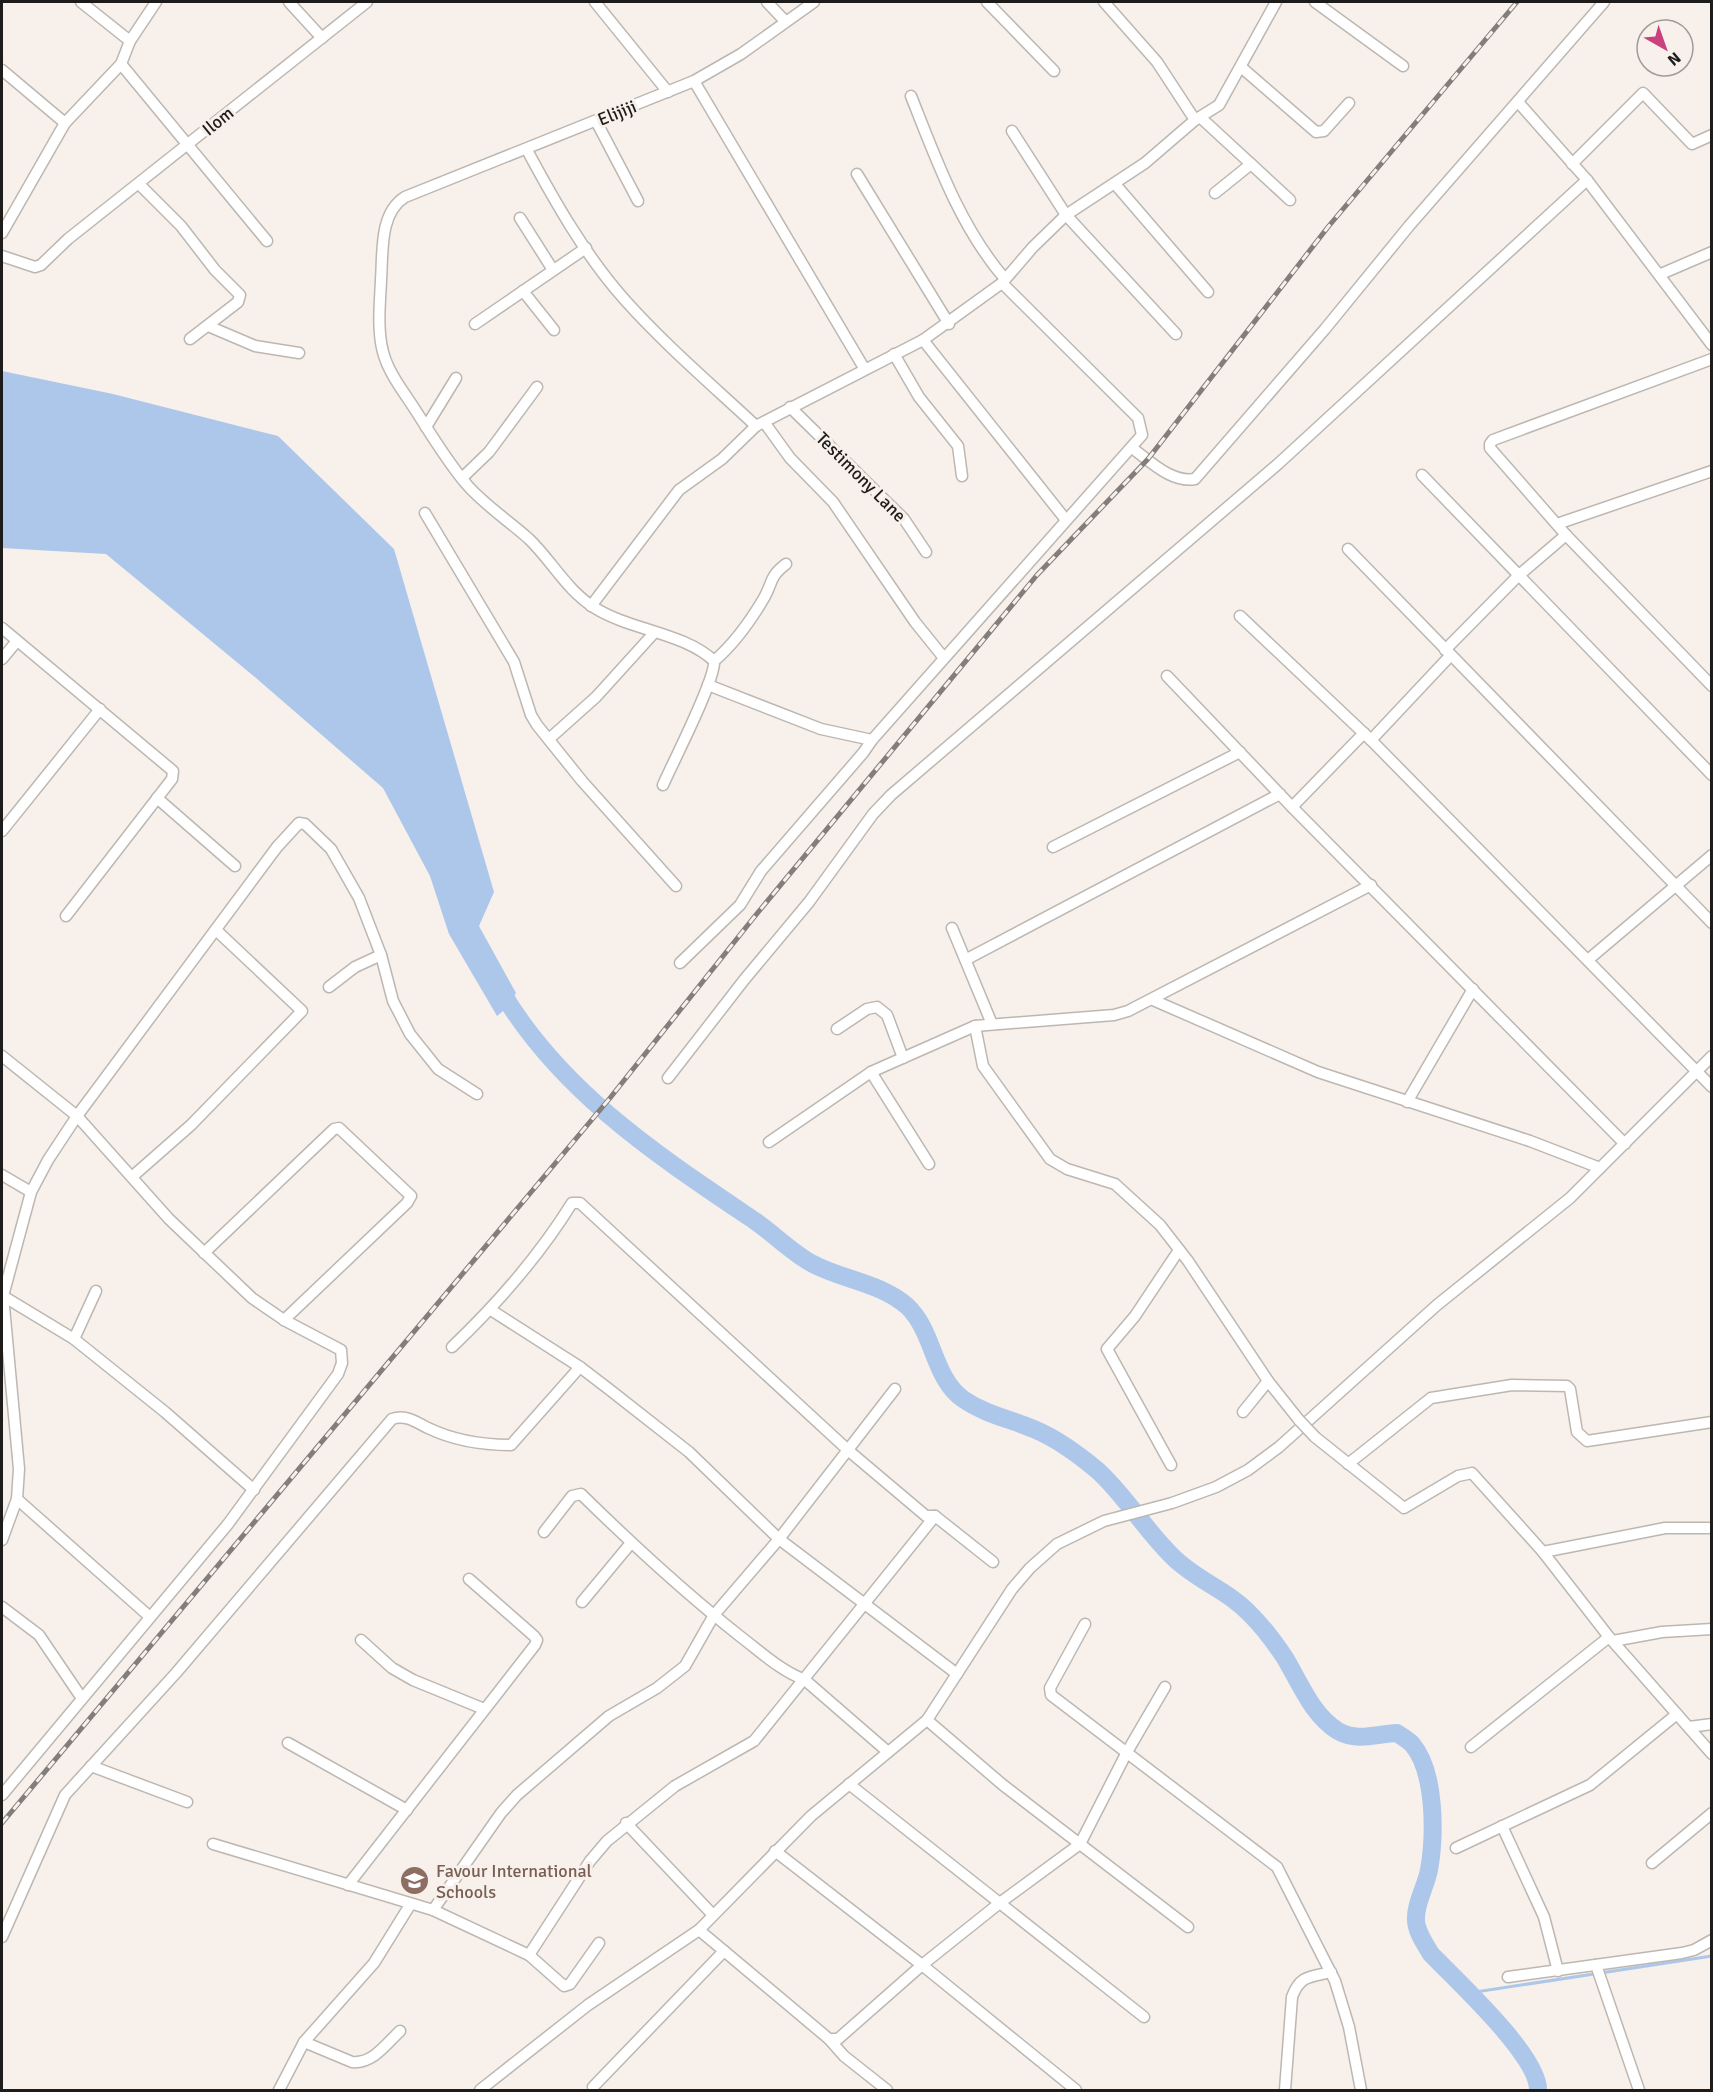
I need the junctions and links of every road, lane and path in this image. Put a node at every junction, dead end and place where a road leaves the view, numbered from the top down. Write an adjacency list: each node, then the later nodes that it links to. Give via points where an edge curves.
1 (81, 2): 15 (street)
2 (156, 2): 15 (street)
3 (289, 2): 14 (street)
4 (366, 2): 14 (street, Ilom)
5 (595, 2): 22 (street)
6 (767, 2): 13 (street)
7 (814, 2): 13 (street, Elijiji)
8 (987, 2): 20 (street)
9 (1104, 2): 26 (street, via 1157,62)
10 (1276, 2): 18 (street)
11 (1315, 2): 17 (street)
12 (1604, 2): 24 (street)
13 (784, 20): 21 (street, Elijiji, via 741,54)
14 (322, 38): 31 (street, Ilom)
15 (130, 41): 16 (street)
16 (121, 64): 28 (street); 31 (street)
17 (1403, 66)
18 (1241, 67): 25 (street, via 1316,132 1324,131); 26 (street, via 1223,101)
19 (2, 70): 28 (street)
20 (1054, 71)
21 (694, 81): 22 (street, Elijiji); 65 (street)
22 (668, 92): 27 (street, Elijiji)
23 (911, 96): 51 (street, via 948,185)
24 (1518, 102): 34 (street); 71 (street, via 1195,479 1185,481 1168,474)
25 (1349, 103)
26 (1197, 118): 33 (street); 38 (street)
27 (596, 122): 32 (street, Elijiji); 41 (street)
28 (65, 123): 44 (street)
29 (1012, 131): 42 (street)
30 (1712, 135): 34 (street, via 1692,144 1643,93)
31 (188, 146): 37 (street, Ilom); 45 (street)
32 (527, 150): 46 (street); 70 (street, Elijiji, via 405,197 388,217 383,244 381,340 386,362)
33 (1251, 164): 39 (street); 40 (street)
34 (1572, 164): 36 (street)
35 (857, 174): 55 (street)
36 (1587, 180): 50 (street); 132 (street, via 1278,464 891,795)
37 (139, 184): 48 (street, Ilom, via 35,267); 56 (street, via 240,295 238,302)
38 (1114, 184): 42 (street); 53 (street)
39 (1215, 193)
40 (1290, 200)
41 (638, 201)
42 (1066, 215): 51 (street); 58 (street)
43 (520, 218): 49 (street)
44 (2, 233)
45 (267, 241)
46 (586, 248): 49 (street); 69 (street, via 641,318)
47 (1712, 252): 50 (street)
48 (2, 256)
49 (553, 270): 52 (street)
50 (1660, 274): 61 (street)
51 (1004, 281): 55 (street); 71 (street, via 1138,418 1142,435)
52 (523, 291): 54 (street); 57 (street)
53 (1208, 292)
54 (475, 324)
55 (949, 324): 60 (street)
56 (208, 326): 59 (street); 62 (street, via 255,346)
57 (554, 330)
58 (1176, 334)
59 (190, 339)
60 (924, 340): 63 (street); 77 (street)
61 (1712, 345)
62 (299, 353)
63 (894, 354): 65 (street); 74 (street, via 920,397 958,446)
64 (1712, 358): 78 (street, via 1493,441 1490,448)
65 (864, 368): 68 (street)
66 (456, 378): 70 (street)
67 (537, 387): 75 (street, via 489,452)
68 (790, 407): 69 (street); 81 (street, Testimony Lane, via 904,519)
69 (760, 424): 84 (street, via 722,459 679,490); 90 (street, via 832,502)
70 (426, 427): 75 (street)
71 (1132, 448): 77 (street)
72 (1712, 471): 78 (street)
73 (1422, 474): 83 (street)
74 (962, 476)
75 (462, 478): 84 (street, via 486,504 528,538)
76 (424, 513): 98 (street, via 514,662 531,715)
77 (1066, 520): 90 (street)
78 (1557, 524): 79 (street)
79 (1566, 535): 83 (street); 95 (street)
80 (1348, 549): 89 (street)
81 (926, 552)
82 (786, 564): 92 (street, via 772,577 754,614)
83 (1518, 576): 89 (street); 101 (street)
84 (591, 606): 87 (street)
85 (1240, 616): 97 (street)
86 (2, 628): 88 (street)
87 (654, 633): 92 (street, via 698,649); 98 (street, via 596,697)
88 (17, 641): 91 (street); 96 (street)
89 (1448, 653): 97 (street); 111 (street)
90 (944, 658): 99 (street)
91 (2, 659)
92 (714, 661): 94 (street)
93 (1167, 676): 100 (street)
94 (708, 685): 99 (street, via 821,729); 102 (street)
95 (1712, 686)
96 (100, 709): 104 (street, via 173,771 172,779); 106 (street)
97 (1367, 737): 105 (street); 119 (street)
98 (549, 739): 112 (street)
99 (872, 740): 120 (street, via 761,871 740,904)
100 (1240, 752): 103 (street); 107 (street)
101 (1712, 775)
102 (663, 785)
103 (1280, 794): 105 (street); 118 (street)
104 (157, 798): 109 (street); 113 (street)
105 (1292, 807): 110 (street)
106 (2, 831)
107 (1053, 847)
108 (1712, 855): 111 (street)
109 (235, 866)
110 (1371, 885): 122 (street); 123 (street)
111 (1676, 885): 114 (street); 119 (street)
112 (676, 886)
113 (66, 916)
114 (1712, 923)
115 (952, 928): 118 (street)
116 (216, 930): 117 (street, via 299,823 305,824 331,849 360,898); 136 (street); 142 (street, via 302,1011 191,1125)
117 (381, 955): 121 (street); 134 (street, via 393,1001 410,1034 438,1069)
118 (967, 959): 124 (street)
119 (1589, 959): 130 (street)
120 (680, 963)
121 (329, 987)
122 (1473, 989): 135 (street); 138 (street)
123 (1153, 1000): 124 (street, via 1114,1015); 135 (street, via 1318,1072)
124 (992, 1024): 125 (street)
125 (975, 1026): 129 (street); 144 (street, via 983,1066 1050,1159 1067,1169 1115,1184 1160,1225)
126 (837, 1029): 129 (street, via 867,1009 877,1007 887,1015)
127 (2, 1056): 136 (street)
128 (1712, 1056): 130 (street)
129 (903, 1058): 131 (street)
130 (1696, 1069): 133 (street); 138 (street)
131 (871, 1072): 137 (street); 139 (street)
132 (668, 1078)
133 (1712, 1087)
134 (477, 1094)
135 (1407, 1102): 140 (street)
136 (77, 1116): 142 (street); 143 (street)
137 (770, 1142)
138 (1625, 1144): 140 (street)
139 (929, 1164)
140 (1600, 1168): 181 (street, via 1570,1198 1437,1305 1279,1447 1248,1470 1172,1503 1104,1521 1057,1544 1012,1589)
141 (2, 1175): 143 (street)
142 (133, 1176): 145 (street)
143 (31, 1192): 147 (street)
144 (1179, 1250): 154 (street); 160 (street, via 1135,1316 1107,1349)
145 (204, 1253): 149 (street, via 252,1298); 149 (street, via 339,1128 411,1196)
146 (96, 1291): 151 (street)
147 (3, 1296): 150 (street); 151 (street)
148 (491, 1310): 152 (street); 153 (street); 158 (street, via 572,1203 580,1203)
149 (284, 1320): 161 (street, via 340,1350 342,1363)
150 (4, 1331): 162 (street, via 19,1450)
151 (74, 1339): 161 (street)
152 (452, 1347)
153 (580, 1367): 166 (street, via 689,1452); 195 (street, via 511,1445 467,1442 407,1418 392,1419 176,1673)
154 (1268, 1381): 156 (street); 159 (street, bridge, via 1315,1437)
155 (895, 1389): 158 (street)
156 (1243, 1412)
157 (1712, 1422): 159 (street, via 1587,1441 1577,1432 1567,1386 1512,1385 1425,1401)
158 (849, 1451): 163 (street, via 926,1516); 166 (street)
159 (1348, 1464): 169 (street, via 1404,1508 1458,1476 1472,1473)
160 (1171, 1465)
161 (254, 1490): 176 (street)
162 (17, 1499): 167 (street); 176 (street)
163 (935, 1516): 170 (street); 173 (street)
164 (1712, 1528): 169 (street, via 1665,1528)
165 (544, 1532): 168 (street, via 578,1493)
166 (779, 1539): 173 (street); 175 (street)
167 (2, 1540)
168 (631, 1542): 172 (street); 175 (street)
169 (1543, 1552): 179 (street)
170 (993, 1562)
171 (469, 1579): 185 (street, via 537,1640)
172 (582, 1602)
173 (865, 1602): 181 (street); 182 (street)
174 (2, 1607): 184 (street, via 39,1635)
175 (714, 1615): 182 (street, via 789,1674); 211 (street, via 695,1652 672,1679 609,1716 517,1795)
176 (150, 1617): 184 (street)
177 (1085, 1624): 193 (street, via 1049,1691)
178 (1712, 1629): 179 (street)
179 (1611, 1639): 186 (street); 191 (street)
180 (361, 1640): 185 (street, via 392,1668 413,1680)
181 (957, 1674): 187 (street)
182 (805, 1680): 192 (street); 201 (street, via 754,1741 698,1771)
183 (1165, 1687): 193 (street)
184 (81, 1697): 197 (street)
185 (484, 1709): 199 (street)
186 (1677, 1713): 189 (street); 202 (street, via 1599,1779)
187 (927, 1720): 192 (street); 204 (street)
188 (1712, 1724): 189 (street)
189 (1689, 1727): 194 (street)
190 (288, 1743): 199 (street)
191 (1471, 1747)
192 (888, 1752): 196 (street)
193 (1127, 1752): 204 (street); 223 (street, via 1198,1809 1274,1862)
194 (1712, 1754)
195 (91, 1766): 198 (street); 215 (street, via 58,1809)
196 (849, 1784): 206 (street); 209 (street)
197 (2, 1795)
198 (187, 1802)
199 (407, 1810): 208 (street)
200 (1712, 1813): 207 (street)
201 (626, 1823): 212 (street); 219 (street, via 590,1861)
202 (1502, 1826): 205 (street); 222 (street, via 1544,1917)
203 (213, 1844): 208 (street)
204 (1080, 1844): 209 (street); 213 (street)
205 (1456, 1848)
206 (775, 1851): 212 (street); 220 (street)
207 (1652, 1863)
208 (348, 1885): 210 (street)
209 (1001, 1902): 220 (street); 225 (street)
210 (410, 1905): 211 (street); 228 (street, via 374,1963)
211 (433, 1910): 219 (street)
212 (713, 1915): 214 (street)
213 (1188, 1928)
214 (699, 1930): 218 (street); 231 (street, via 588,2005)
215 (2, 1937)
216 (1712, 1940): 221 (street, via 1694,1950)
217 (599, 1943): 219 (street, via 567,1986)
218 (724, 1951): 227 (street); 229 (street)
219 (529, 1955)
220 (921, 1965): 227 (street, via 838,2038); 233 (street)
221 (1598, 1970): 222 (street); 236 (street)
222 (1558, 1971): 224 (street)
223 (1331, 1972): 234 (street, via 1296,1985); 235 (street, via 1350,2027)
224 (1508, 1977)
225 (1144, 2017)
226 (400, 2031): 228 (street, via 360,2063)
227 (829, 2039): 232 (street)
228 (304, 2042): 230 (street)
229 (593, 2087)
230 (279, 2091)
231 (480, 2091)
232 (887, 2091)
233 (1076, 2091)
234 (1285, 2091)
235 (1361, 2091)
236 (1639, 2091)

